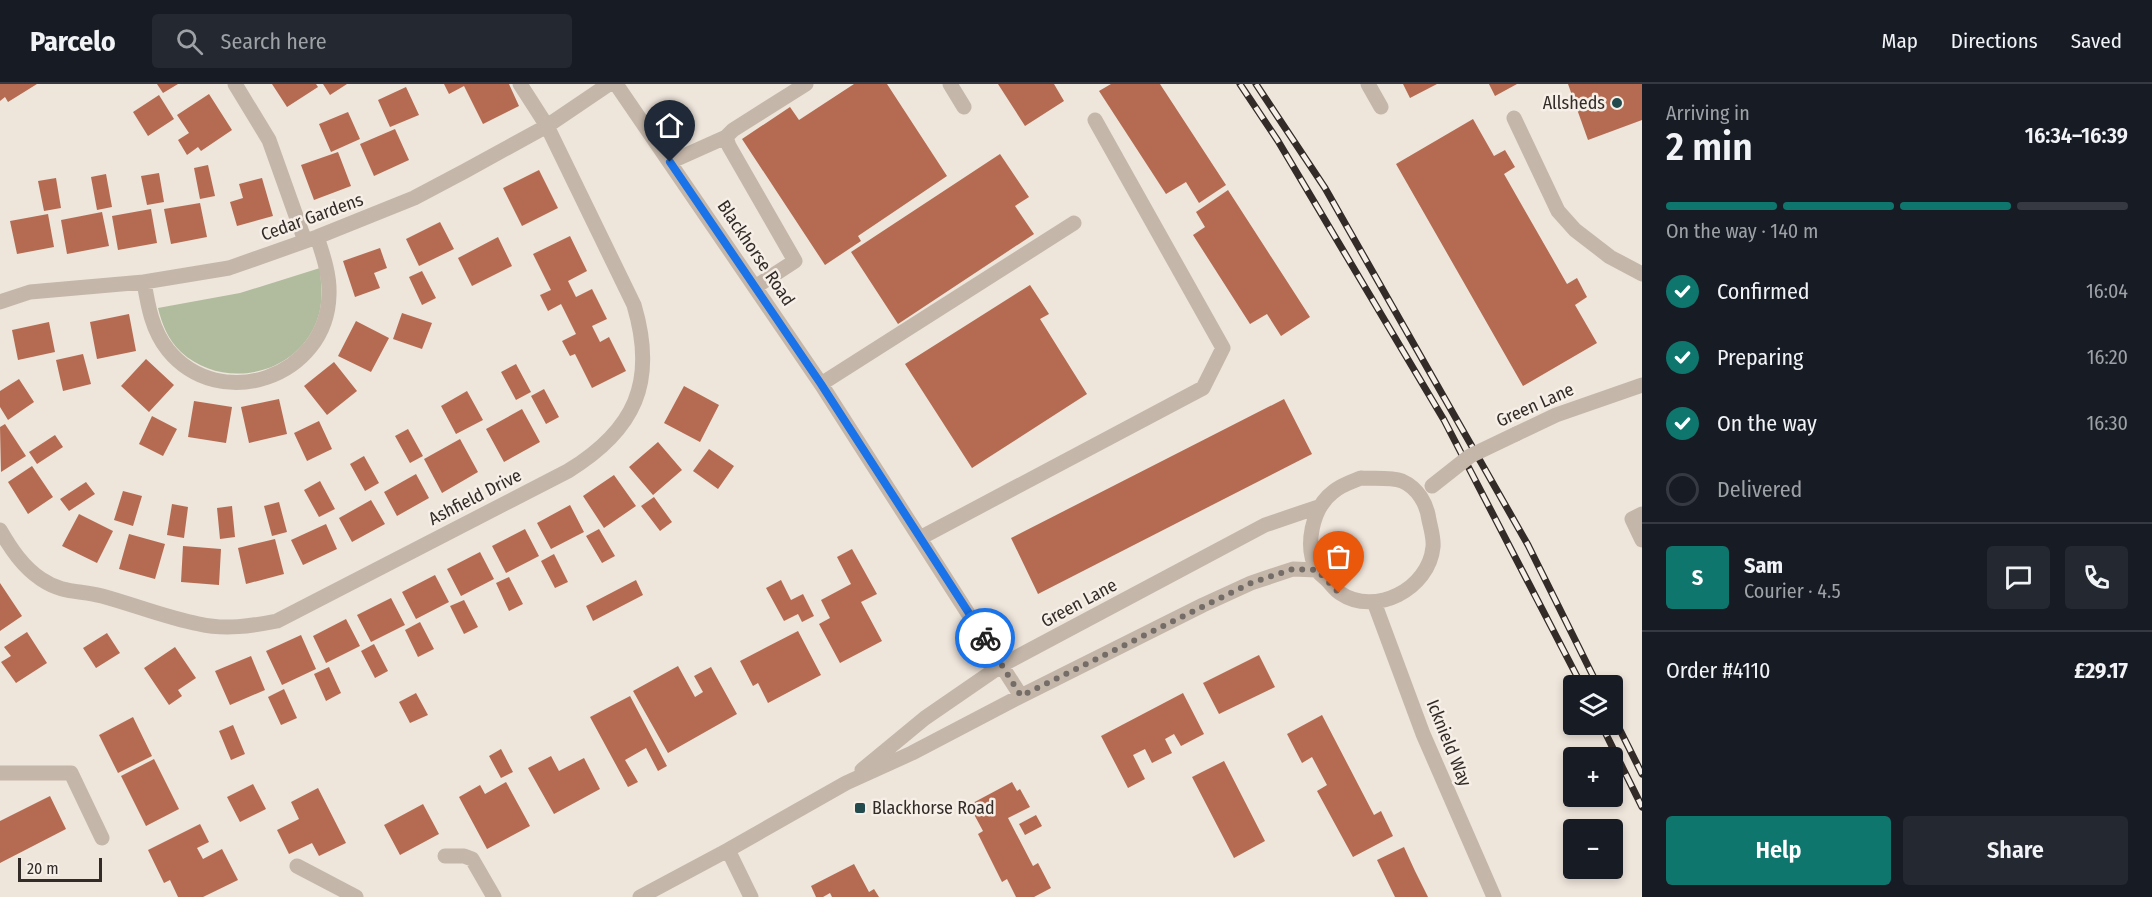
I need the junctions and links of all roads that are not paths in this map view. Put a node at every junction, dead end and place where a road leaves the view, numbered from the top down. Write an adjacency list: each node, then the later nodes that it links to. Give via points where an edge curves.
1 (235, 84): 16 (street, via 269,140)
2 (520, 84): 12 (street, Ashfield Drive)
3 (609, 84): 12 (street, Cedar Gardens)
4 (616, 84): 14 (street, Blackhorse Road)
5 (806, 84): 13 (street)
6 (950, 84): 9 (street)
7 (1368, 84): 8 (street)
8 (1381, 107)
9 (964, 108)
10 (1514, 118): 17 (street, via 1558,211 1610,257)
11 (1095, 120): 27 (street, via 1223,348 1203,388)
12 (547, 126): 16 (street, Cedar Gardens, via 414,198); 26 (street, Ashfield Drive, via 634,305 639,324 643,364 639,389 622,427 589,458 277,621 255,626 200,625 98,595 57,588 25,566)
13 (726, 137): 14 (street); 19 (street, via 795,261)
14 (670, 162): 19 (street, Blackhorse Road)
15 (1074, 223): 21 (street)
16 (311, 239): 18 (street, Cedar Gardens, via 229,268); 18 (street, via 328,274 329,296 320,332 304,355 284,371 262,380 220,382 179,362 153,326)
17 (1642, 274)
18 (144, 282): 20 (street, Cedar Gardens, via 30,292)
19 (755, 287): 21 (street, Blackhorse Road)
20 (0, 302)
21 (821, 384): 27 (street, Blackhorse Road)
22 (1642, 385): 23 (street, Green Lane, bridge, via 1556,415 1470,456)
23 (1426, 490): 24 (street, Green Lane, via 1402,481 1361,478 1331,492); 30 (street, via 1433,547 1427,568 1415,584 1397,597)
24 (1318, 507): 29 (street, via 1310,543); 31 (street, Green Lane, via 1265,525)
25 (1642, 514): 28 (street, via 1632,519)
26 (0, 530)
27 (920, 538): 31 (street, Blackhorse Road)
28 (1642, 540)
29 (1317, 570): 30 (street, via 1339,593); 32 (street, Green Lane, via 1293,569 1251,583)
30 (1374, 602): 43 (street, Icknield Way, via 1423,734)
31 (1002, 665): 32 (street, Blackhorse Road); 34 (street, Green Lane, via 925,718)
32 (1021, 696): 34 (street, Green Lane)
33 (0, 773): 35 (street, via 71,773)
34 (846, 783): 36 (street, Green Lane)
35 (102, 838)
36 (728, 850): 41 (street, Green Lane); 42 (street)
37 (445, 856): 40 (street, via 472,859)
38 (297, 866): 39 (street)
39 (356, 897)
40 (494, 897)
41 (640, 897)
42 (751, 897)
43 (1494, 897)

